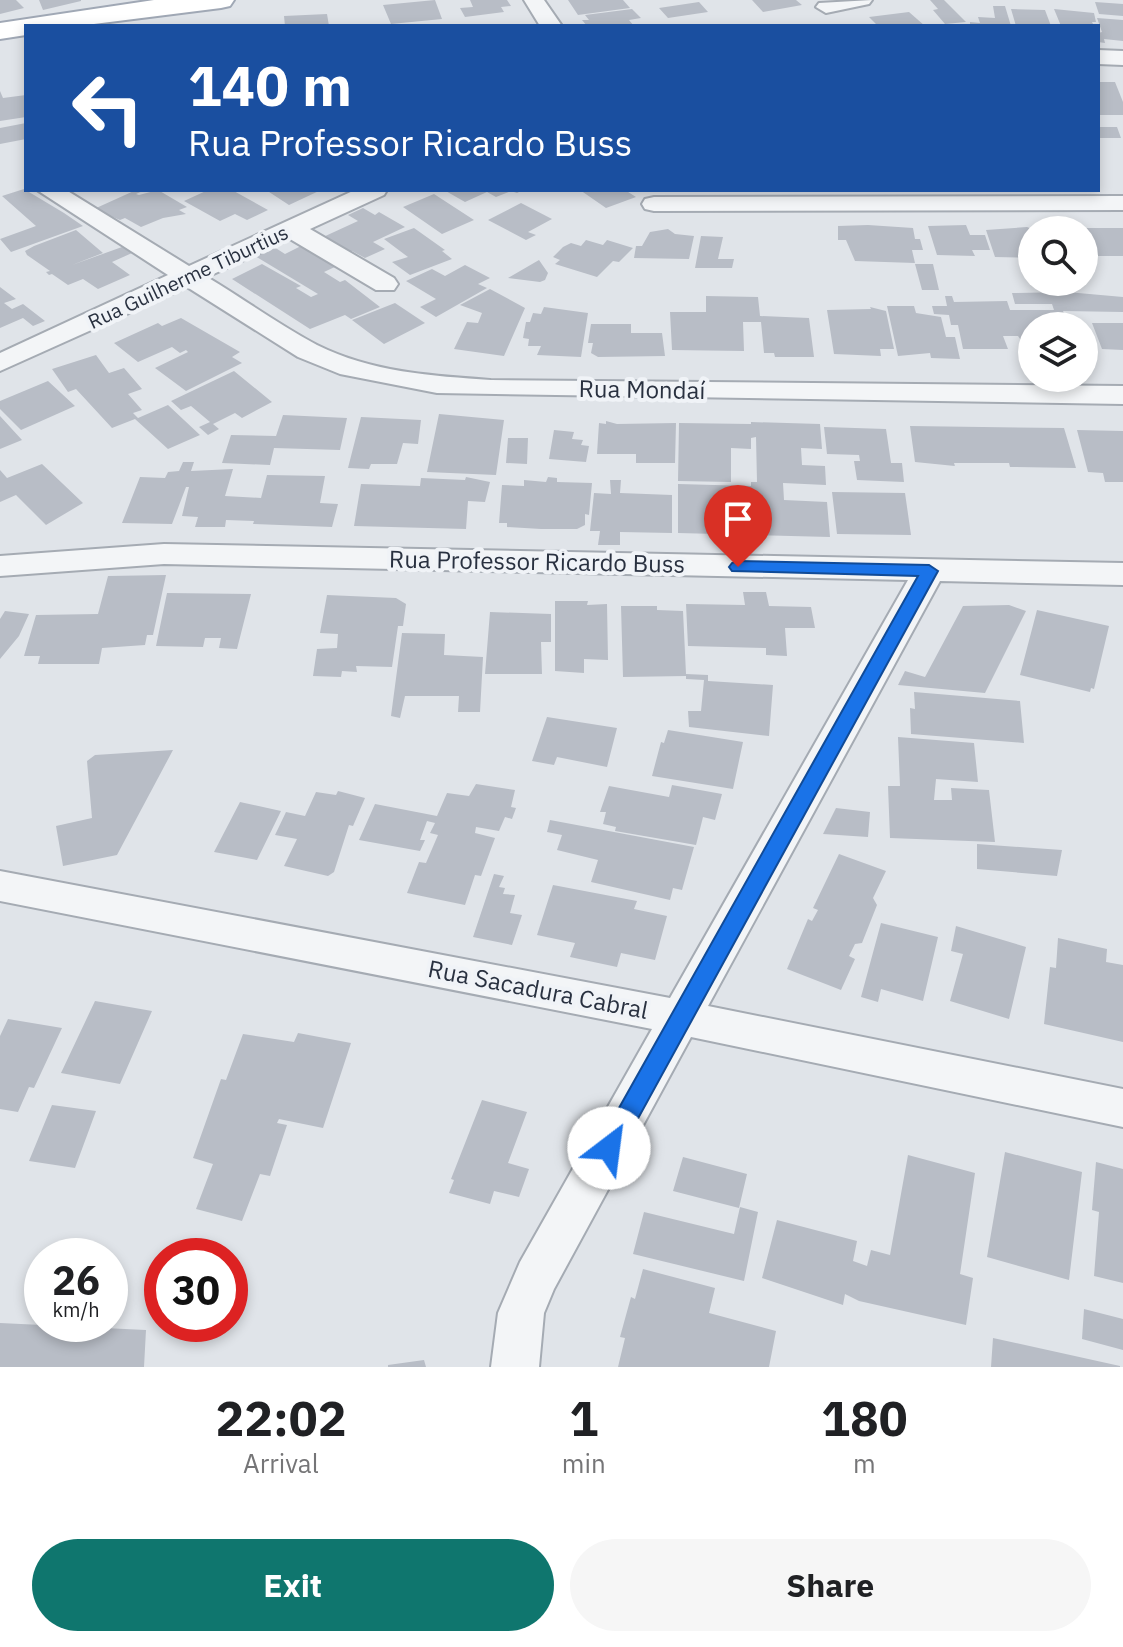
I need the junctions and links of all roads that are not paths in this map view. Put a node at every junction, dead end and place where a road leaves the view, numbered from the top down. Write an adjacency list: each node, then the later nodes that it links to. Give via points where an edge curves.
1 (221, 0): 5 (main road)
2 (534, 0): 6 (street)
3 (862, 0): 4 (street)
4 (826, 7)
5 (42, 24)
6 (550, 24)
7 (24, 27): 8 (main road)
8 (0, 31)
9 (1100, 57): 10 (street)
10 (1123, 58)
11 (52, 192): 17 (street, Rua Mondaí)
12 (358, 193): 16 (street, Rua Guilherme Tiburtius)
13 (757, 197): 14 (street); 15 (street)
14 (1123, 203)
15 (654, 204)
16 (292, 229): 17 (street, Rua Guilherme Tiburtius); 18 (street)
17 (187, 278): 19 (street, Rua Guilherme Tiburtius); 20 (street, Rua Mondaí, via 308,351 362,371 437,385)
18 (385, 284)
19 (0, 363)
20 (1123, 395)
21 (0, 566): 22 (street, Rua Professor Ricardo Buss, via 164,554)
22 (929, 571): 23 (street, Rua Professor Ricardo Buss); 25 (street)
23 (1123, 574)
24 (0, 886): 25 (street, Rua Sacadura Cabral)
25 (683, 1018): 26 (street, Rua Sacadura Cabral); 27 (street, via 536,1277 521,1313)
26 (1123, 1108)
27 (515, 1367)

